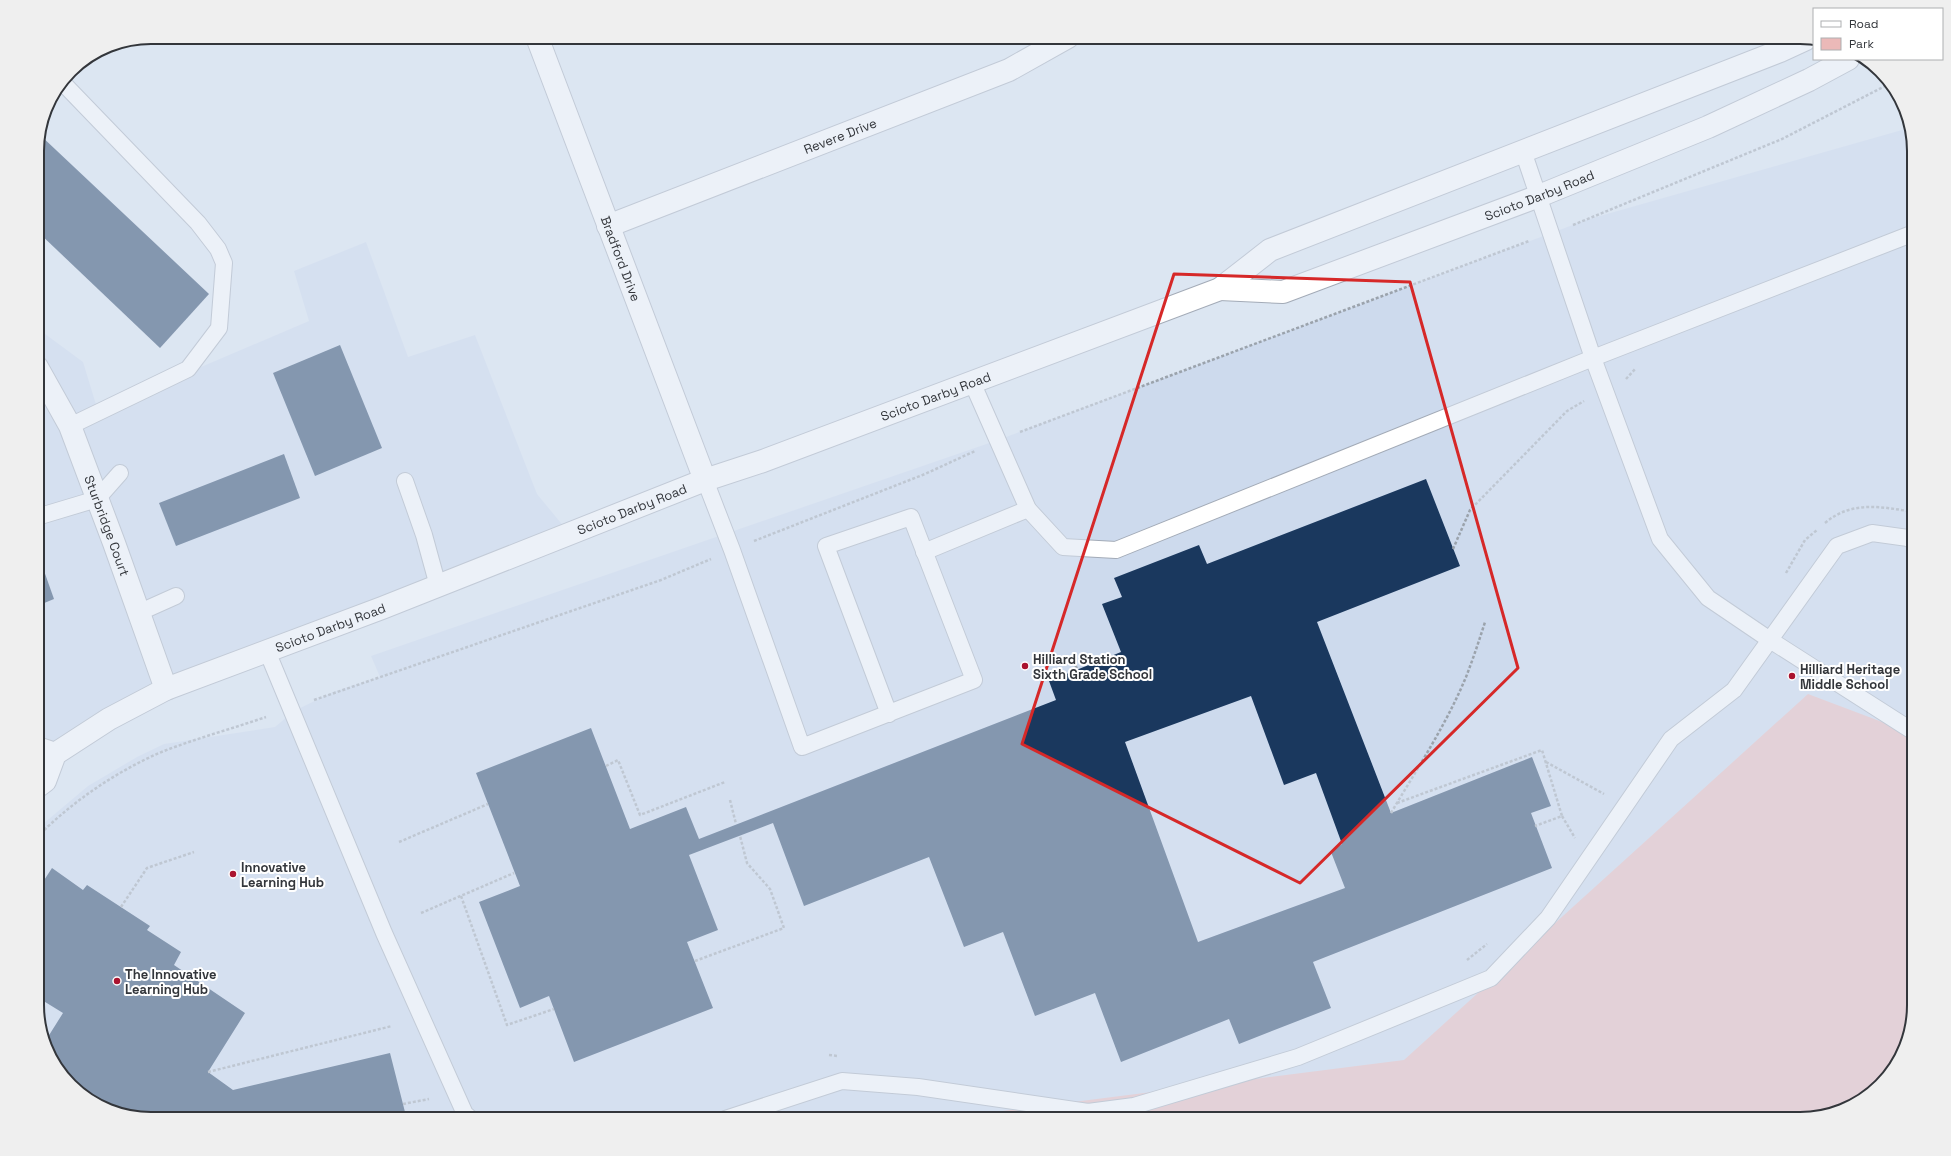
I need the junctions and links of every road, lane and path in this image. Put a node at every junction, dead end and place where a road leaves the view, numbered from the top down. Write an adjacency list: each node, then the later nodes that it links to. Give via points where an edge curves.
1 (540, 44): 9 (main road, Bradford Drive)
2 (1055, 44): 9 (main road, Revere Drive, via 1009,70)
3 (1794, 44): 7 (main road, Scioto Darby Road)
4 (1846, 60): 8 (main road, Scioto Darby Road, via 1708,128)
5 (66, 86): 18 (lane, via 198,223 218,249 224,263 219,328 188,369)
6 (1885, 86): 10 (path, via 1782,139)
7 (1523, 151): 8 (lane); 12 (main road, Scioto Darby Road, via 1270,250)
8 (1539, 196): 10 (lane); 12 (main road, Scioto Darby Road, via 1283,292)
9 (608, 226): 21 (main road, Bradford Drive)
10 (1551, 233): 13 (lane); 19 (path)
11 (1907, 236): 13 (lane)
12 (1220, 289): 16 (main road, Scioto Darby Road)
13 (1593, 358): 17 (lane); 24 (lane, via 1116,550 1063,547)
14 (1638, 367): 17 (path, via 1630,376)
15 (44, 380): 18 (main road, Sturbridge Court)
16 (972, 382): 19 (lane); 21 (main road, Scioto Darby Road, via 763,461)
17 (1605, 390): 28 (path, via 1567,411 1470,510); 36 (lane, via 1660,540 1708,598)
18 (70, 426): 23 (main road, Sturbridge Court)
19 (998, 440): 24 (lane); 29 (path, via 926,474)
20 (120, 473): 23 (lane)
21 (705, 480): 29 (lane); 32 (main road, Scioto Darby Road)
22 (406, 481): 32 (lane)
23 (97, 499): 26 (lane); 34 (main road, Sturbridge Court)
24 (1028, 509): 30 (lane)
25 (1907, 511): 31 (path, via 1863,506 1833,517 1806,540)
26 (44, 515)
27 (1907, 538): 36 (lane, via 1872,533 1837,546)
28 (1453, 549)
29 (732, 550): 41 (path, via 661,580); 42 (lane, via 802,747)
30 (924, 552): 42 (lane, via 974,680); 42 (lane, via 911,517 826,546)
31 (1784, 575)
32 (438, 586): 37 (main road, Scioto Darby Road)
33 (176, 596): 34 (lane)
34 (138, 613): 40 (main road, Sturbridge Court)
35 (1485, 622): 52 (path, via 1466,677 1450,710)
36 (1770, 640): 44 (lane); 80 (lane, via 1734,690 1671,739 1548,918 1491,978 1298,1057 1134,1106)
37 (268, 652): 40 (main road, Scioto Darby Road); 77 (lane, via 384,933)
38 (1074, 661): 39 (path)
39 (1079, 676)
40 (166, 689): 45 (main road, Scioto Darby Road)
41 (314, 700)
42 (889, 714)
43 (266, 717): 58 (path, via 166,750 139,763 90,791)
44 (1907, 728)
45 (46, 751): 48 (main road, Scioto Darby Road)
46 (1545, 762): 51 (path, via 1606,795); 52 (path, via 1542,750); 55 (path)
47 (606, 766): 49 (path, via 618,760 640,815)
48 (44, 782)
49 (725, 782)
50 (730, 800): 56 (path)
51 (1602, 801)
52 (1397, 803): 54 (path)
53 (488, 804): 61 (path)
54 (1391, 813)
55 (1562, 816): 57 (path); 59 (path, via 1576,841)
56 (736, 824)
57 (1535, 826)
58 (44, 830)
59 (1580, 834)
60 (740, 836): 68 (path, via 747,863 770,888 784,928)
61 (399, 842)
62 (194, 852): 65 (path, via 147,868)
63 (514, 873): 64 (path)
64 (461, 896): 66 (path); 70 (path, via 507,1025)
65 (121, 907)
66 (422, 913)
67 (1488, 944): 69 (path)
68 (695, 962)
69 (1464, 963)
70 (554, 1009)
71 (392, 1026): 74 (path)
72 (829, 1055): 73 (path)
73 (845, 1057)
74 (208, 1072)
75 (429, 1099): 76 (path)
76 (403, 1104)
77 (465, 1112)
78 (747, 1112): 79 (lane, via 842,1081 918,1087)
79 (1088, 1112)
80 (1088, 1112)

